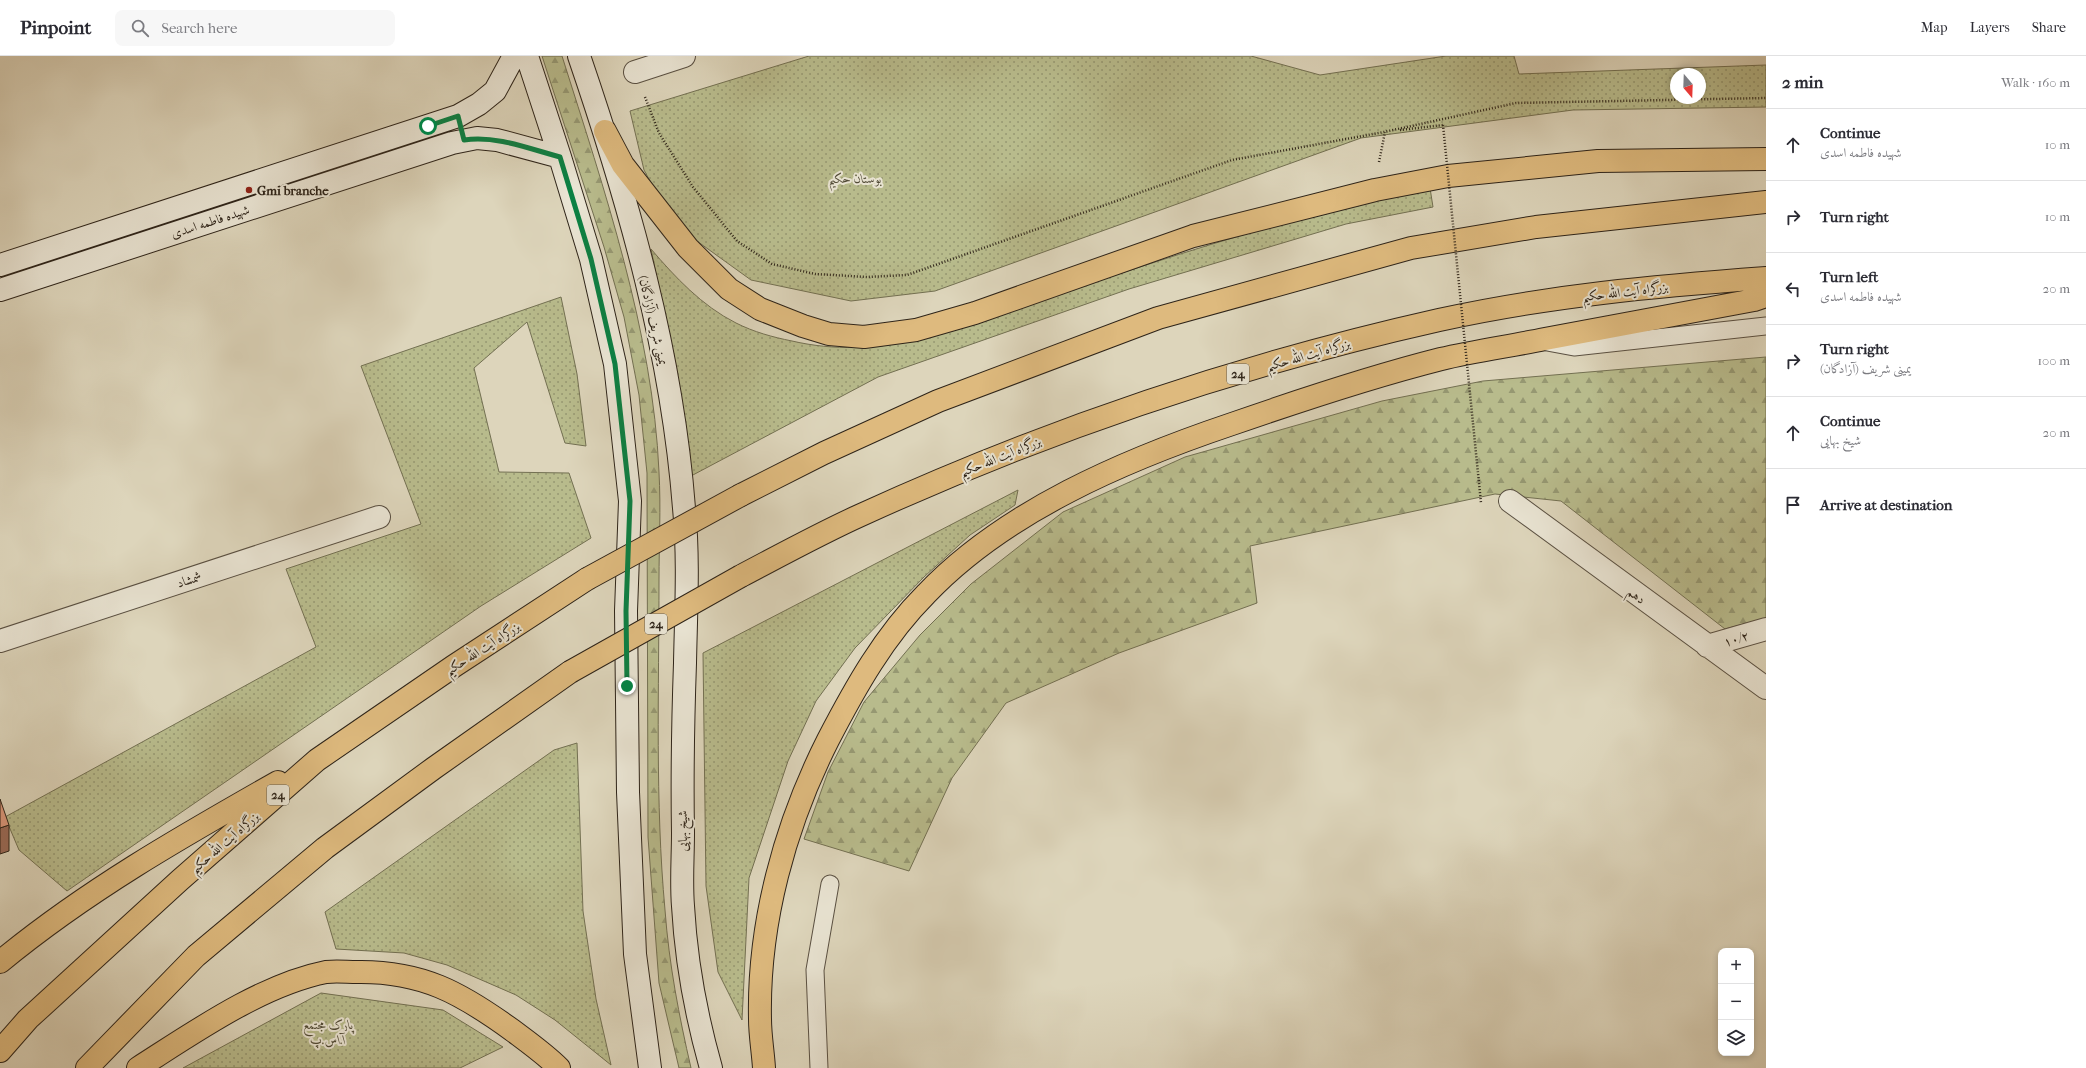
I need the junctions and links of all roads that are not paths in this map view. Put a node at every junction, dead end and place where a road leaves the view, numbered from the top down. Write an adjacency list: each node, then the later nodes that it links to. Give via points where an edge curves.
1 (514, 56): 6 (main road, شهیده فاطمه اسدی, via 495,91)
2 (527, 56): 9 (main road)
3 (579, 56): 7 (main road, یمینی شریف (آزادگان))
4 (684, 56): 5 (main road)
5 (635, 72)
6 (458, 116): 8 (main road); 12 (main road, شهیده فاطمه اسدی)
7 (605, 131): 10 (highway, via 623,165 688,248 729,289 760,308 803,326 829,334 864,337 916,330 975,313 1193,236 1375,190 1448,176 1598,162); 20 (main road, یمینی شریف (آزادگان), via 655,316 670,396 684,508)
8 (464, 140): 9 (main road, شهیده فاطمه اسدی, via 497,140); 14 (main road, شهیده فاطمه اسدی)
9 (560, 157): 32 (main road, via 591,259 615,364 630,501 626,611 628,792 635,954)
10 (1766, 159)
11 (1766, 202): 25 (highway, بزرگراه آیت الله حکیم / 24, bridge, via 1536,227 1411,248 1158,318 938,401 824,453 587,579 454,666)
12 (0, 265)
13 (1766, 278): 29 (highway, بزرگراه آیت الله حکیم / 24, bridge, via 1644,287 1557,299 1440,319 1303,354 1085,423 969,468 860,516 741,576 570,672 434,768 325,848 196,956)
14 (0, 290)
15 (1766, 296): 17 (highway)
16 (1766, 326): 17 (lane, via 1574,347)
17 (1538, 340): 34 (highway, via 1444,358 1336,388 1146,455 1027,514 972,554 927,592 902,620 873,660 847,704 814,768 788,834 774,887 763,957 760,1018)
18 (1510, 501): 23 (main road, دهم)
19 (379, 517): 22 (main road, شمشاد)
20 (687, 592): 33 (main road, شیخ بهایی, via 682,753 682,904 689,964)
21 (1766, 629): 23 (main road, ۱۰/۲)
22 (0, 641)
23 (1706, 646): 24 (main road, دهم)
24 (1766, 688)
25 (318, 760): 27 (highway, via 156,851 42,928); 28 (highway, بزرگراه آیت الله حکیم / 24, via 180,880 28,1019)
26 (830, 884): 35 (lane, via 815,970)
27 (0, 962)
28 (0, 1051)
29 (87, 1068)
30 (138, 1068): 31 (highway, via 222,1016 275,988 327,972 368,972 410,977 449,989 478,1005)
31 (559, 1068)
32 (650, 1068)
33 (711, 1068)
34 (764, 1068)
35 (819, 1068)

